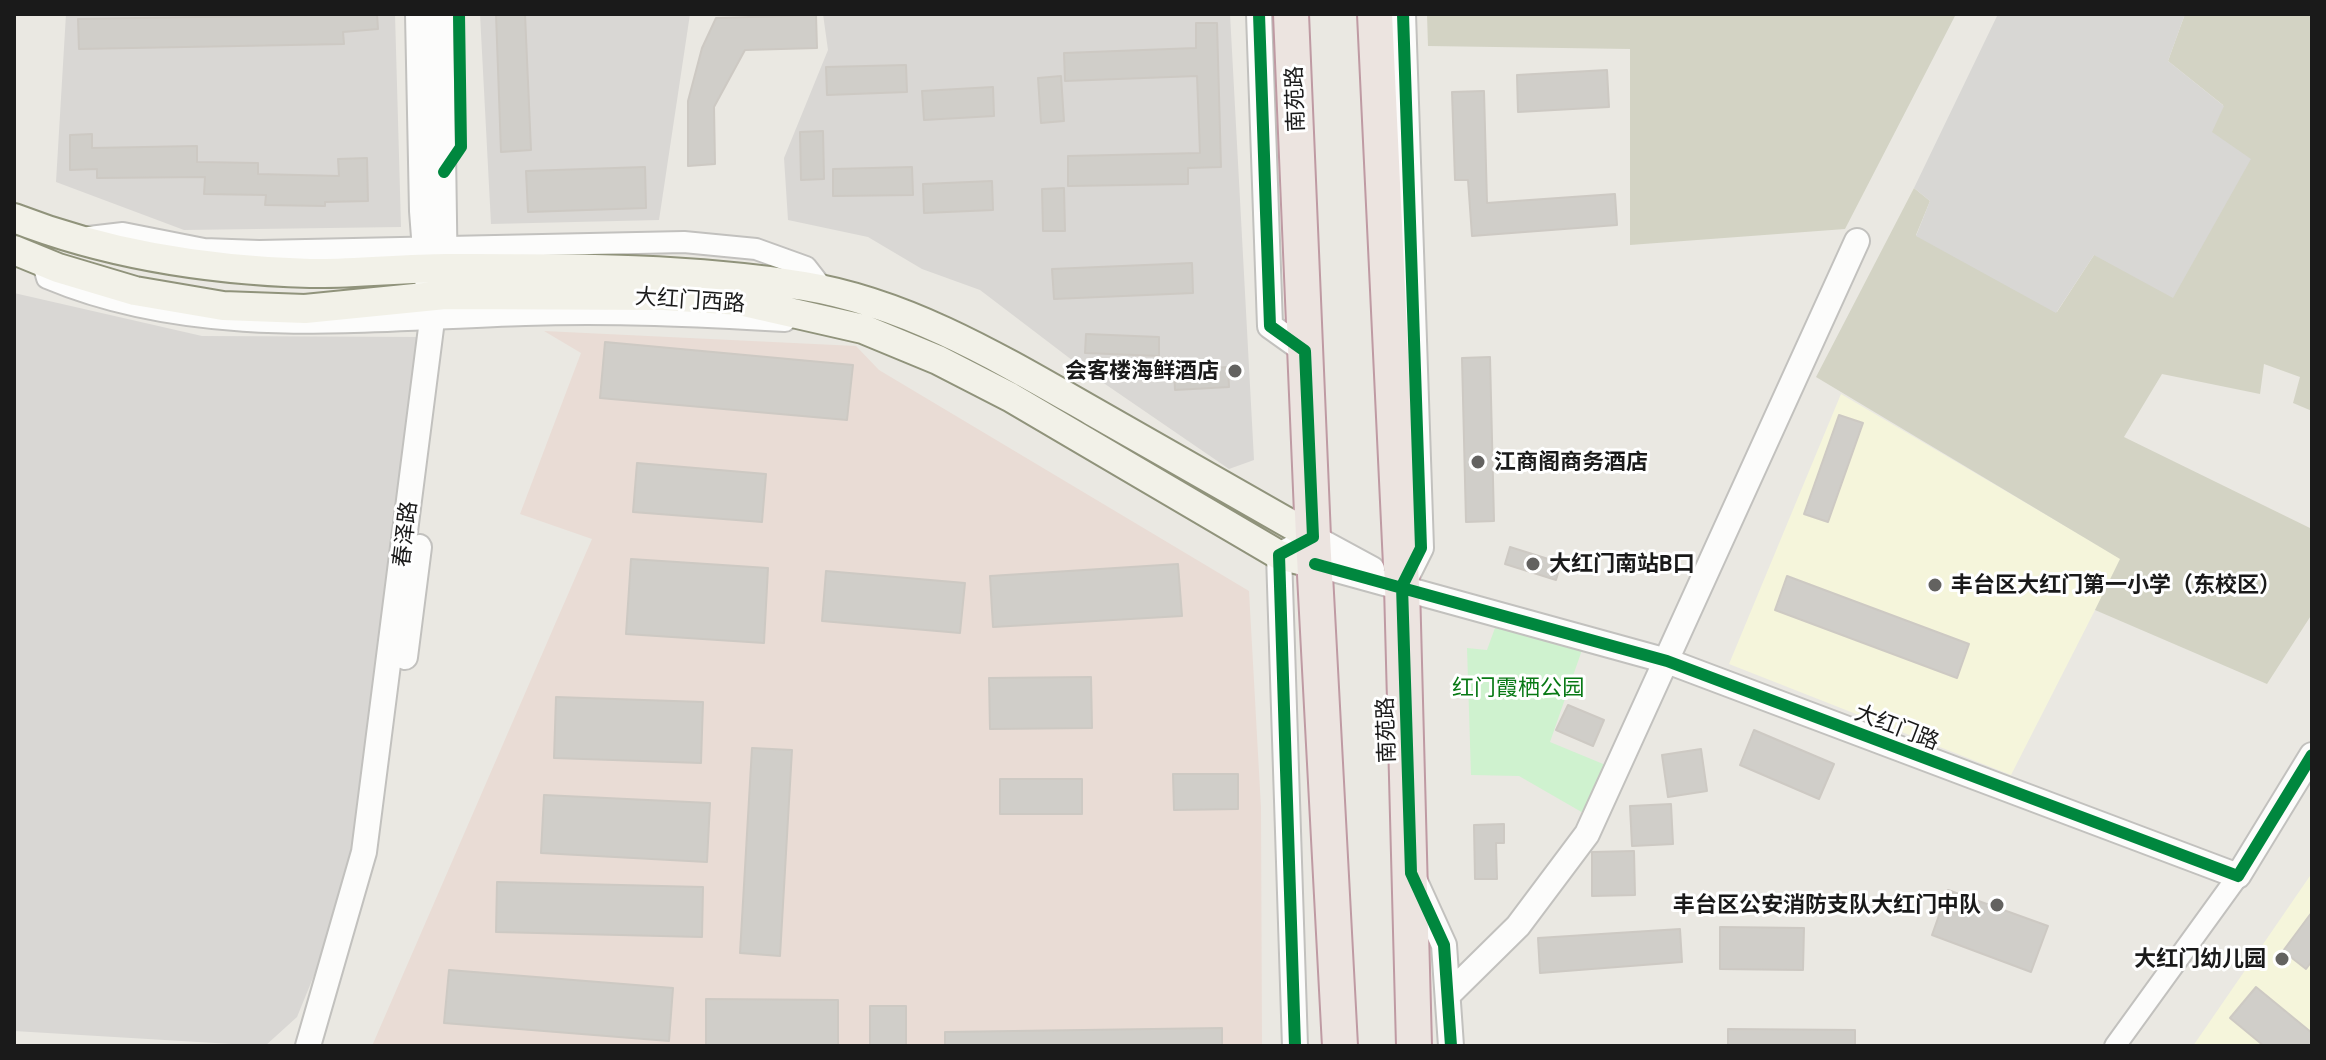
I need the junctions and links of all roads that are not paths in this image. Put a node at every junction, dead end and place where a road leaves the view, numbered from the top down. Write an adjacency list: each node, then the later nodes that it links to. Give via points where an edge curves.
1 (418, 14): 12 (street, 春泽路)
2 (441, 14): 12 (street, 春泽路)
3 (1259, 14): 13 (street, via 1270,326)
4 (1291, 14): 13 (highway, 南苑路)
5 (1375, 14): 8 (highway, 南苑路)
6 (1391, 14): 8 (street)
7 (1403, 14): 16 (street, via 1421,548)
8 (1376, 69): 16 (highway, 南苑路)
9 (14, 218): 12 (main road, 大红门西路, via 140,257)
10 (1857, 241): 17 (street)
11 (14, 250): 12 (main road, 大红门西路, via 135,291 232,314 305,309)
12 (436, 282): 14 (main road, 大红门西路, via 727,275 872,301 1024,372); 15 (main road, 大红门西路, via 740,301 863,329 1010,397); 23 (street, 春泽路, via 364,852); 24 (street, 春泽路, via 414,598 377,855)
13 (1305, 351): 14 (highway, 南苑路)
14 (1314, 550): 15 (main road, 大红门西路); 16 (street, 大红门路); 21 (highway, 南苑路)
15 (1279, 555): 25 (street)
16 (1402, 586): 17 (street, 大红门路); 19 (highway, 南苑路)
17 (1667, 661): 20 (street, 大红门路); 22 (street, via 1587,834 1518,926)
18 (2312, 755): 20 (street)
19 (1411, 873): 22 (street, via 1444,945); 28 (highway, 南苑路)
20 (2238, 876): 30 (street)
21 (1338, 993): 26 (highway); 27 (highway, 南苑路)
22 (1448, 995): 29 (street)
23 (308, 1046)
24 (324, 1046)
25 (1295, 1046)
26 (1326, 1046)
27 (1340, 1046)
28 (1414, 1046)
29 (1451, 1046)
30 (2115, 1046)

